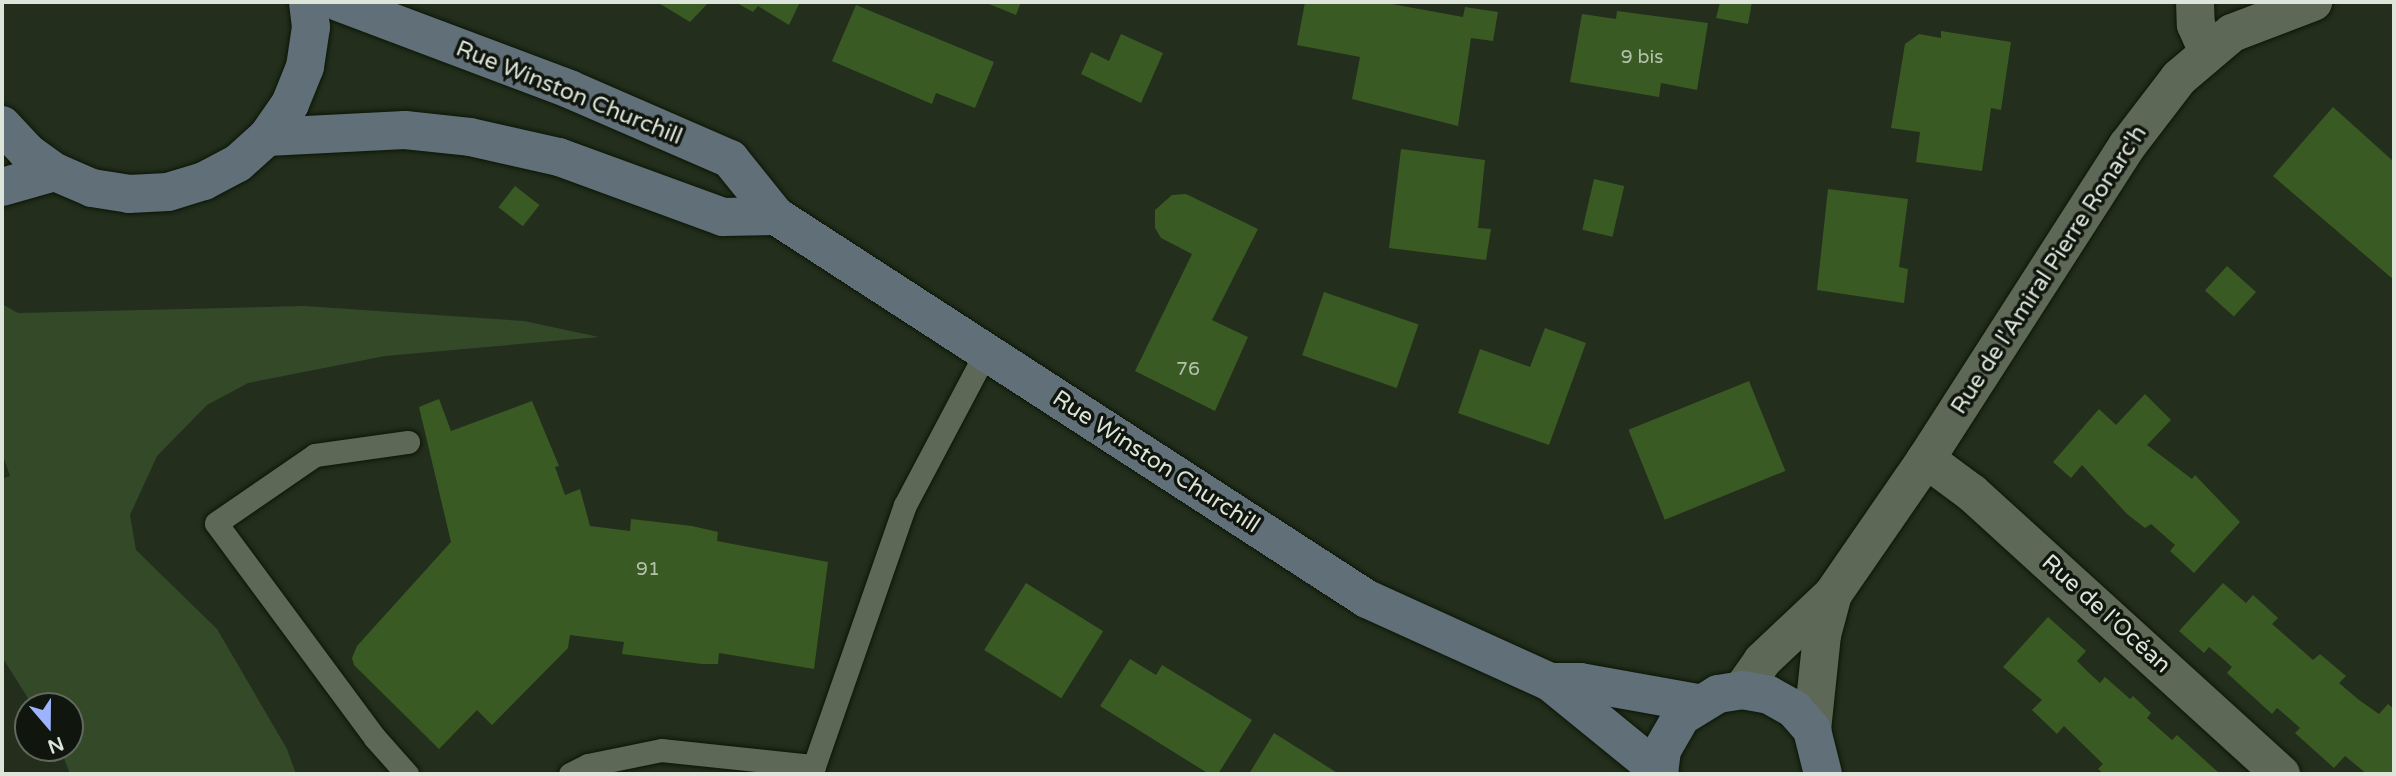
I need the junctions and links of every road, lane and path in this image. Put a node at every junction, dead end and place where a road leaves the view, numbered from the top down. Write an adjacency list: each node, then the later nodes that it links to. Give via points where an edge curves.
1 (308, 2): 7 (main road, via 311,27 305,67 290,104)
2 (338, 2): 10 (main road, Rue Winston Churchill, via 402,30 546,79 730,159)
3 (2195, 2): 5 (street, via 2196,25)
4 (2313, 2): 5 (street, Rue de l'Amiral Pierre Ronarc'h, via 2232,33)
5 (2207, 50): 13 (street, Rue de l'Amiral Pierre Ronarc'h, via 2179,78 2127,146)
6 (2, 125): 8 (main road, via 27,152)
7 (267, 137): 8 (main road, via 239,163 204,181 167,192 129,194 92,188); 10 (main road, via 405,130 470,137 559,157 723,217)
8 (55, 172): 9 (main road)
9 (2, 187)
10 (776, 216): 11 (main road, Rue Winston Churchill)
11 (986, 352): 15 (main road, Rue Winston Churchill, via 1367,599); 21 (lane, via 905,505 814,766 660,750 588,765)
12 (408, 442): 20 (lane, via 315,455 216,523 375,738)
13 (1926, 459): 14 (street, Rue de l'Amiral Pierre Ronarc'h); 23 (street, Rue de l'Océan, via 1972,493)
14 (1833, 594): 16 (street, Rue de l'Amiral Pierre Ronarc'h, via 1762,661); 18 (street, Rue de l'Amiral Pierre Ronarc'h, via 1822,635)
15 (1550, 681): 17 (main road, Rue Winston Churchill, via 1580,682); 19 (main road, Rue Winston Churchill)
16 (1742, 690): 17 (main road); 18 (main road, via 1769,695 1794,709)
17 (1697, 704): 19 (main road, via 1670,732)
18 (1812, 730): 22 (main road)
19 (1659, 772)
20 (407, 774)
21 (570, 774)
22 (1823, 774)
23 (2281, 774)

